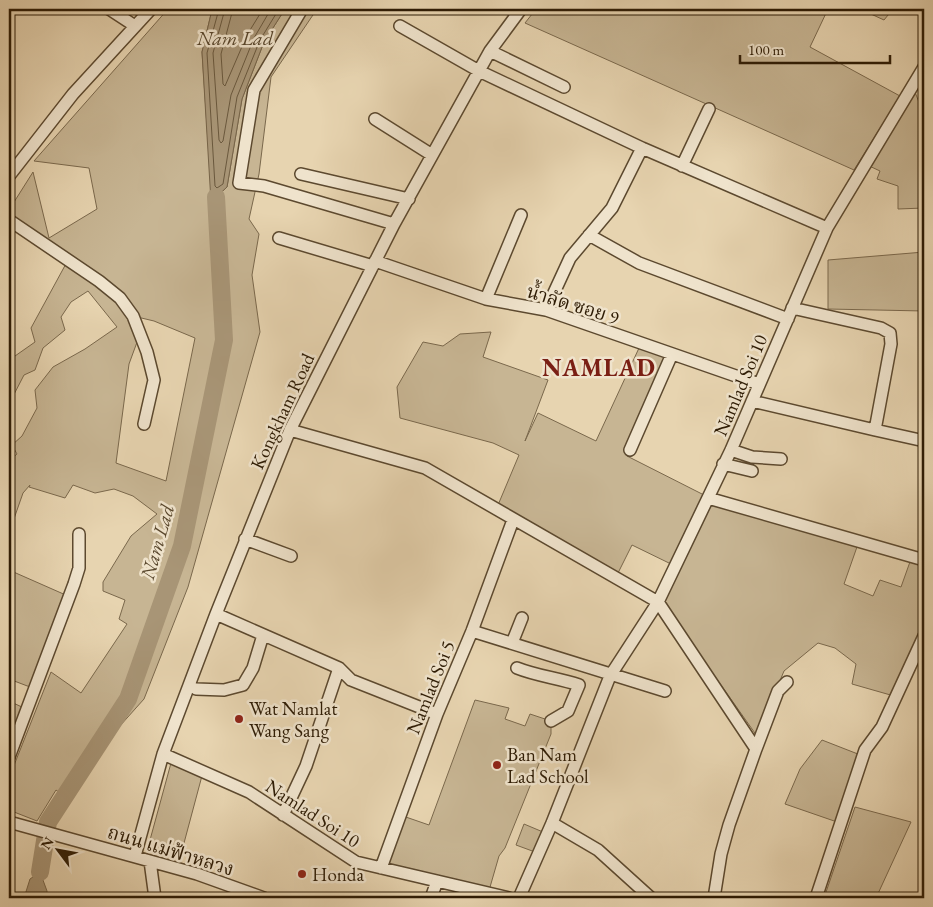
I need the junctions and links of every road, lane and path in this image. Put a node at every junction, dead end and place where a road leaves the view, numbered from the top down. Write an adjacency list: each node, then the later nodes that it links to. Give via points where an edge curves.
1 (109, 9): 5 (street)
2 (150, 9): 5 (street)
3 (302, 9): 21 (street, via 254,90 239,183 264,186)
4 (521, 9): 7 (street, Kongkham Road)
5 (135, 26): 17 (street, via 74,94)
6 (400, 26): 9 (street)
7 (490, 51): 9 (street, Kongkham Road); 10 (street)
8 (924, 67): 22 (street, Namlad Soi 10)
9 (479, 71): 13 (street); 14 (street, Kongkham Road)
10 (564, 87)
11 (709, 109): 15 (street)
12 (375, 119): 14 (street)
13 (642, 148): 15 (street); 23 (street, via 612,208)
14 (432, 155): 18 (street, Kongkham Road)
15 (682, 166): 22 (street)
16 (301, 174): 18 (street)
17 (9, 176)
18 (409, 199): 21 (street, Kongkham Road)
19 (521, 215): 26 (street)
20 (9, 220): 33 (street, via 99,281 120,298 133,316 154,380)
21 (394, 224): 25 (street, Kongkham Road)
22 (827, 228): 27 (street, Namlad Soi 10)
23 (589, 235): 28 (street, via 570,258); 29 (street, via 639,264)
24 (279, 238): 25 (street, น้ำลัด ซอย 9)
25 (374, 264): 26 (street, น้ำลัด ซอย 9); 34 (street, Kongkham Road)
26 (486, 300): 28 (street, น้ำลัด ซอย 9)
27 (792, 308): 29 (street, Namlad Soi 10); 35 (street, via 881,328 890,333 891,344)
28 (546, 310): 30 (street, น้ำลัด ซอย 9)
29 (788, 319): 31 (street, Namlad Soi 10)
30 (672, 354): 31 (street, น้ำลัด ซอย 9); 37 (street)
31 (759, 384): 32 (street, Namlad Soi 10)
32 (752, 401): 35 (street); 38 (street, Namlad Soi 10)
33 (144, 424)
34 (290, 430): 43 (street, via 425,468); 45 (street, Kongkham Road)
35 (875, 430): 36 (street)
36 (920, 440)
37 (630, 450)
38 (731, 450): 39 (street, via 752,457); 40 (street, Namlad Soi 10)
39 (781, 458)
40 (723, 464): 41 (street); 42 (street, Namlad Soi 10)
41 (752, 470)
42 (708, 498): 47 (street); 48 (street, Namlad Soi 10)
43 (513, 520): 48 (street); 51 (street, Namlad Soi 5)
44 (79, 534): 65 (street, via 79,568 74,584)
45 (245, 539): 46 (street); 49 (street, Kongkham Road)
46 (291, 556)
47 (924, 560)
48 (658, 602): 57 (street, Namlad Soi 10); 63 (street)
49 (216, 614): 52 (street); 64 (street, Kongkham Road)
50 (522, 618): 54 (street)
51 (472, 631): 54 (street); 61 (street, Namlad Soi 5)
52 (263, 635): 55 (street); 59 (street, via 243,685 224,690)
53 (924, 636): 80 (street, via 882,727 865,750)
54 (512, 643): 57 (street)
55 (340, 668): 61 (street, via 351,680); 66 (street, via 306,766)
56 (517, 668): 62 (street, via 579,685 568,712)
57 (610, 676): 60 (street); 68 (street, Namlad Soi 10)
58 (788, 682): 63 (street, via 778,691)
59 (196, 689)
60 (665, 691)
61 (436, 714): 71 (street, Namlad Soi 5)
62 (551, 721)
63 (756, 749): 79 (street, via 728,825)
64 (163, 754): 66 (street, Namlad Soi 10, via 249,792); 69 (street, Kongkham Road)
65 (9, 757)
66 (283, 815): 71 (street, Namlad Soi 10, via 356,862)
67 (10, 822): 69 (street, ถนน แม่ฟ้าหลวง)
68 (552, 823): 77 (street, Namlad Soi 10); 78 (street, via 598,850)
69 (135, 856): 70 (street, ถนน แม่ฟ้าหลวง)
70 (150, 861): 73 (street); 74 (street, ถนน แม่ฟ้าหลวง)
71 (381, 868): 72 (street, Namlad Soi 10)
72 (437, 881): 75 (street); 76 (street, Namlad Soi 10)
73 (155, 898)
74 (264, 898)
75 (431, 898)
76 (509, 898)
77 (519, 898)
78 (651, 898)
79 (714, 898)
80 (816, 898)

